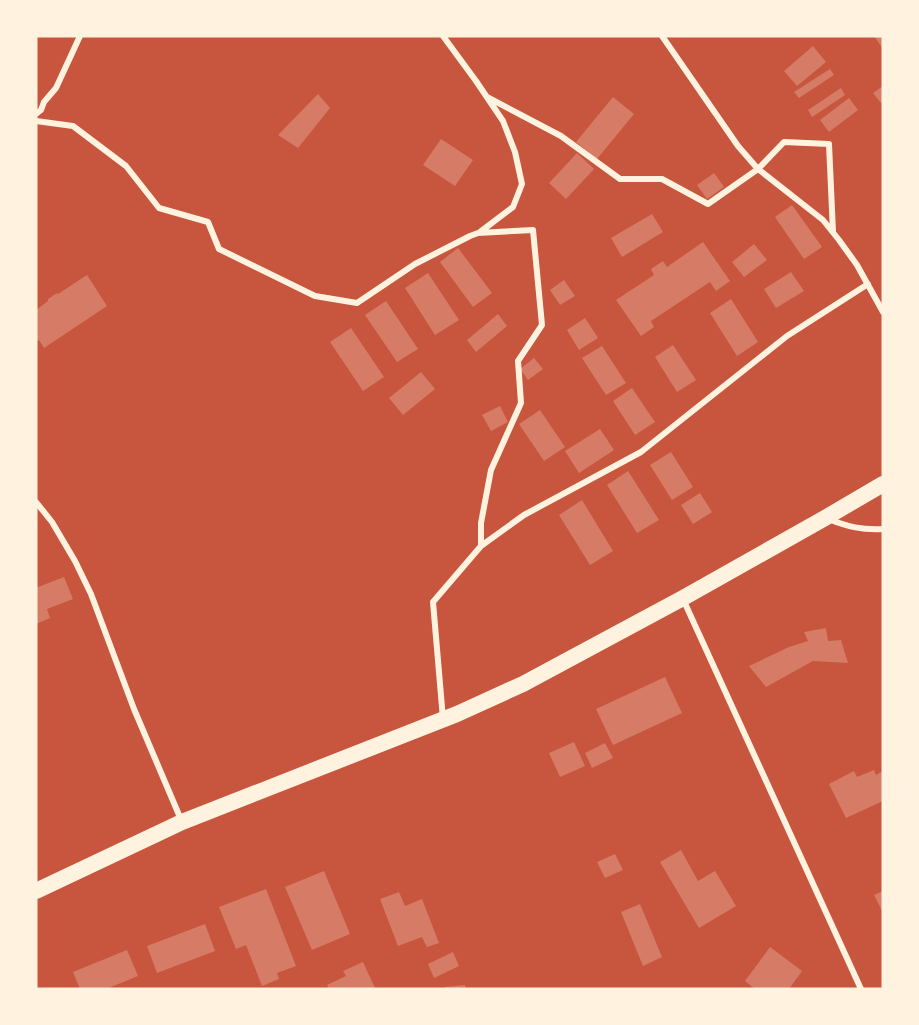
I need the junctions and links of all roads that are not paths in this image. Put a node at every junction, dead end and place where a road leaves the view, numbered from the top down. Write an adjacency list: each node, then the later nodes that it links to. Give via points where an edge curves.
1 (80, 36): 5 (street, via 56,88)
2 (443, 36): 4 (street)
3 (662, 36): 7 (street)
4 (488, 97): 7 (street, via 561,136 620,179 662,179 708,204); 9 (street, via 503,121 522,184 513,207)
5 (36, 114)
6 (36, 121): 9 (street, via 73,126 126,166 159,208 208,222 219,249 315,296 357,303 415,264)
7 (758, 169): 8 (street, via 823,219); 8 (street, via 784,142 829,144)
8 (833, 232): 10 (street)
9 (478, 233): 16 (street, via 533,230 542,325 518,361 521,404 491,470 481,523)
10 (868, 284): 11 (street); 16 (street, via 787,336 640,452 524,514)
11 (883, 312)
12 (883, 484): 14 (highway)
13 (36, 502): 19 (street, via 52,522 91,594)
14 (825, 518): 15 (street, via 863,530); 17 (highway)
15 (883, 529)
16 (481, 546): 18 (street, via 433,602)
17 (683, 598): 18 (highway, via 523,684); 21 (street)
18 (443, 720): 19 (highway)
19 (182, 822): 20 (highway)
20 (36, 891)
21 (861, 989)

